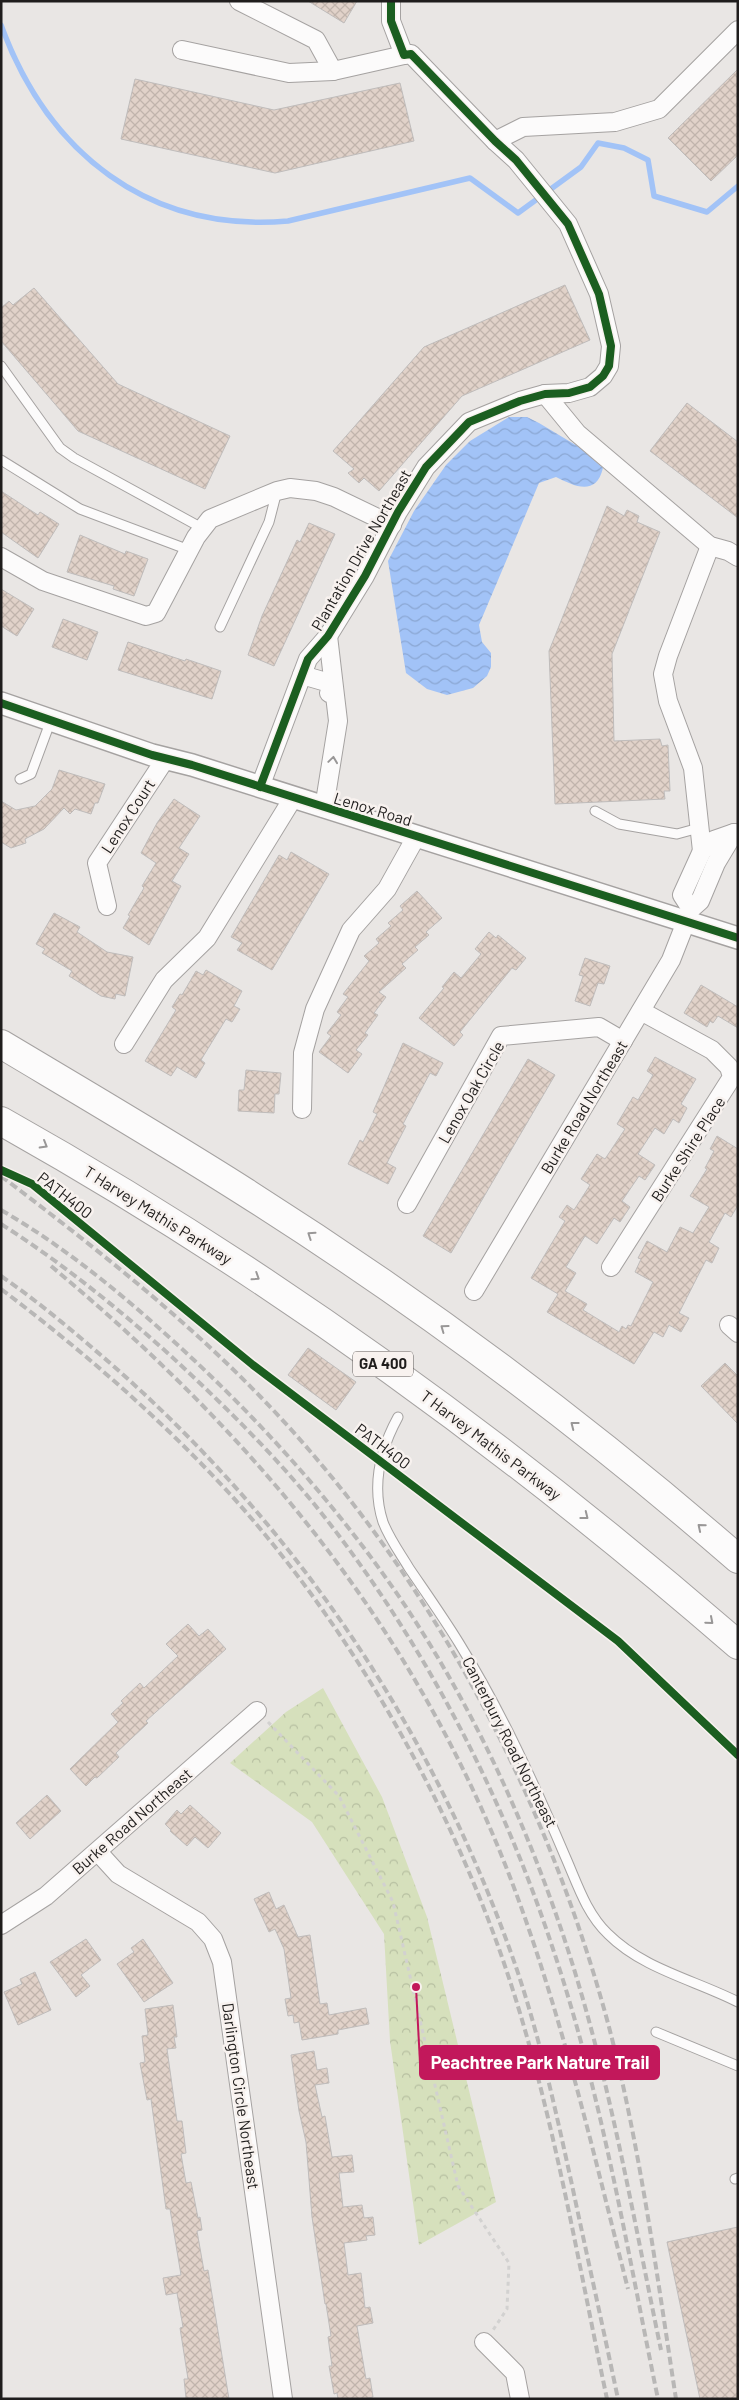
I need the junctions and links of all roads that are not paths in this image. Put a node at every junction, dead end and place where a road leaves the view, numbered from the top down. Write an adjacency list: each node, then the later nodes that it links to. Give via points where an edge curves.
1 (239, 1): 6 (street, via 316,40)
2 (391, 1): 5 (street, via 391,21)
3 (738, 30): 7 (street, via 659,108 614,122 523,127)
4 (182, 50): 6 (street, via 289,73)
5 (404, 56): 6 (street); 7 (street, Plantation Drive Northeast, via 411,54)
6 (333, 71)
7 (495, 141): 9 (street, Plantation Drive Northeast, via 516,160 568,224 599,294 611,346 609,366 590,387 569,393)
8 (1, 366): 13 (lane, via 60,448)
9 (545, 394): 12 (street, Plantation Drive Northeast, via 469,422 426,467); 14 (street, via 577,433)
10 (1, 460): 15 (lane, via 80,509)
11 (277, 491): 12 (street, via 290,488 316,491); 13 (street, via 210,519); 18 (lane, via 268,522)
12 (392, 525): 19 (street, Plantation Drive Northeast)
13 (202, 528): 15 (street)
14 (710, 546): 17 (street); 30 (street, via 663,674 668,701 693,768)
15 (189, 550): 16 (street, via 156,613 146,616 43,581)
16 (1, 557)
17 (738, 557)
18 (220, 627)
19 (328, 636): 20 (street, Plantation Drive Northeast, via 308,658); 21 (street, Plantation Drive Northeast)
20 (302, 675): 21 (street); 26 (street, Plantation Drive Northeast)
21 (333, 684): 28 (street, Plantation Drive Northeast, one-way to 21, via 338,721 332,714 328,696)
22 (1, 703): 23 (street, Lenox Road)
23 (51, 720): 24 (street, Lenox Road); 25 (lane, via 31,774)
24 (166, 758): 26 (street, Lenox Road); 36 (street, Lenox Court, via 97,863)
25 (20, 779)
26 (260, 787): 27 (street, Lenox Road)
27 (293, 798): 28 (street, Lenox Road); 42 (street, via 207,938 164,980)
28 (324, 808): 31 (street, Lenox Road)
29 (595, 811): 30 (lane, via 619,824 677,834)
30 (699, 828): 33 (street)
31 (416, 836): 37 (street, Lenox Road); 43 (street, via 387,888 351,930 315,1009 303,1053)
32 (736, 837): 33 (street, via 714,840); 35 (street, Burke Road Northeast)
33 (702, 852): 34 (street)
34 (694, 869): 35 (street); 37 (street, via 682,895)
35 (711, 875): 37 (street, Burke Road Northeast)
36 (107, 906)
37 (690, 915): 38 (street, Lenox Road); 39 (street, Burke Road Northeast, via 671,960)
38 (738, 938)
39 (641, 1011): 40 (street, Burke Road Northeast); 46 (street, Burke Shire Place, via 712,1050 729,1067 732,1077)
40 (623, 1041): 45 (street, Lenox Oak Circle, via 599,1027 501,1036); 47 (street, Burke Road Northeast)
41 (1, 1044): 49 (highway, one-way to 41, via 592,1439 410,1304 247,1193)
42 (124, 1044)
43 (302, 1108)
44 (1, 1121): 50 (highway, T Harvey Mathis Parkway / GA 400, one-way to 50, via 212,1247 373,1356 598,1526)
45 (407, 1204)
46 (611, 1267)
47 (474, 1291)
48 (398, 1417): 54 (lane, Canterbury Road Northeast, via 387,1437 379,1463 377,1492 383,1522 499,1714 539,1794 587,1907 608,1934 634,1955)
49 (738, 1559)
50 (738, 1645)
51 (257, 1710): 52 (street, Burke Road Northeast)
52 (98, 1852): 53 (street, Burke Road Northeast, via 46,1896); 58 (street, Darlington Circle Northeast, via 118,1874 198,1922 213,1939 222,1962)
53 (1, 1925)
54 (738, 2002)
55 (656, 2032): 56 (lane)
56 (738, 2066)
57 (484, 2342): 59 (street, via 515,2374)
58 (283, 2399)
59 (520, 2399)

